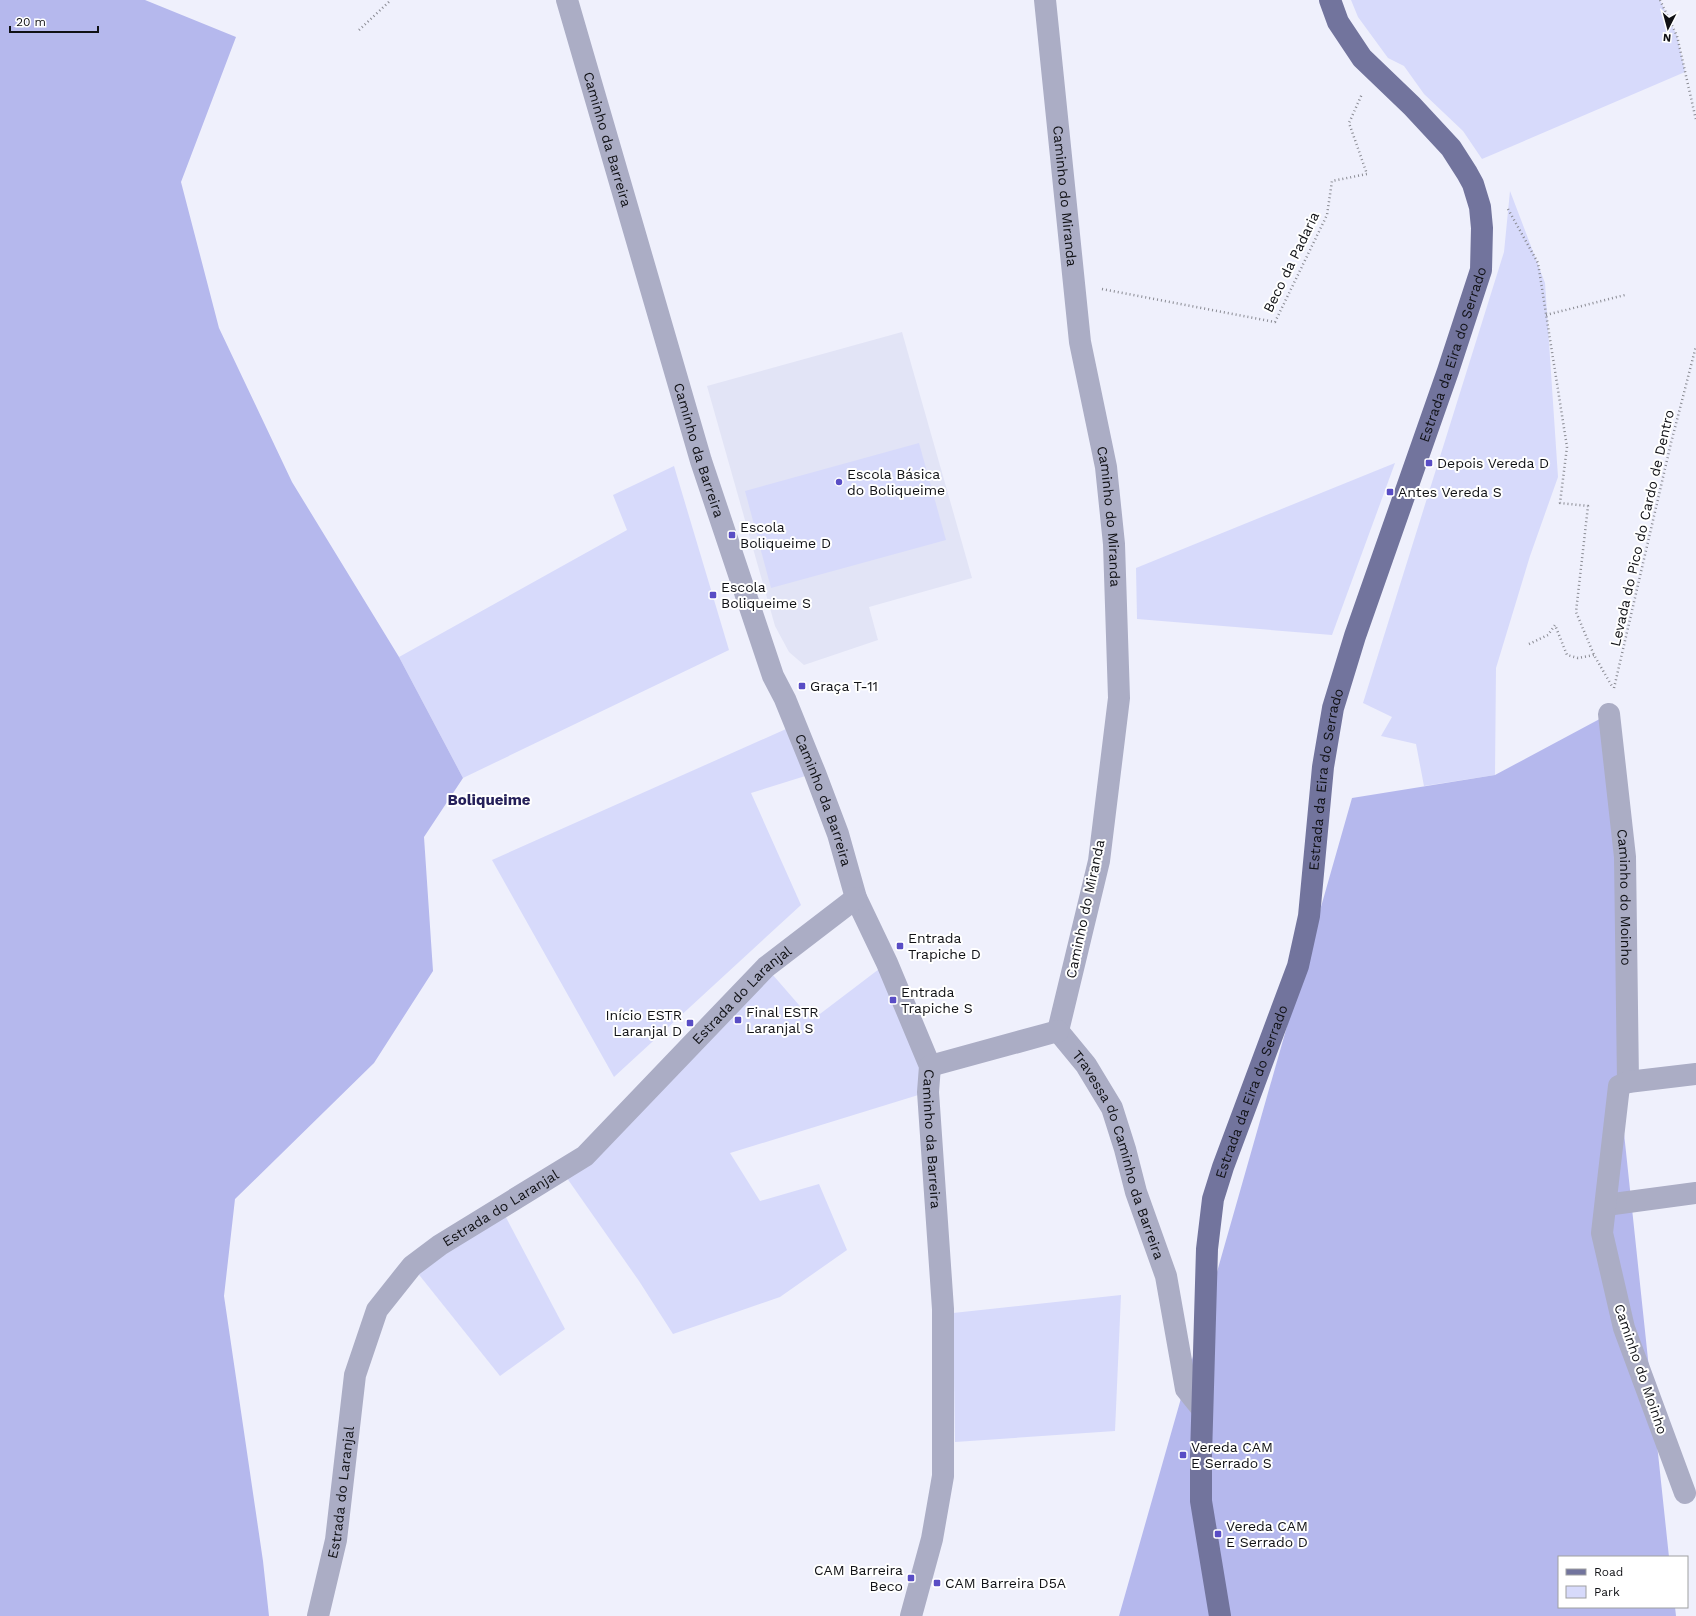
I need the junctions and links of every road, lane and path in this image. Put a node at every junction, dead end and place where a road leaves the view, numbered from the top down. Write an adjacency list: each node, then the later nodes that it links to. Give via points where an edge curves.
1 (391, 0): 6 (path)
2 (567, 0): 17 (street, Caminho da Barreira, via 701,461 773,676 785,699 838,834)
3 (1044, 0): 10 (street, Caminho do Miranda)
4 (1330, 0): 7 (main road, Estrada da Eira do Serrado, via 1338,22)
5 (1660, 0): 8 (path, via 1677,36)
6 (360, 30)
7 (1372, 69): 10 (path, Beco da Padaria, via 1349,123 1367,174 1332,181 1327,215 1275,322); 24 (main road, Estrada da Eira do Serrado, via 1412,106 1451,148 1470,178 1480,207 1481,270 1357,629 1333,708 1322,782 1309,916 1298,966 1213,1199 1205,1286)
8 (1696, 120)
9 (1505, 204): 12 (path, via 1538,263)
10 (1074, 284): 18 (street, Caminho do Miranda, via 1080,342 1106,467 1114,544 1119,698 1099,861)
11 (1625, 295): 12 (path)
12 (1546, 315): 15 (path, via 1567,447 1560,503 1588,506 1576,612)
13 (1696, 346): 15 (path, Levada do Pico do Cardo de Dentro, via 1671,442 1614,690)
14 (1529, 644): 15 (path, via 1548,635 1555,625 1567,655 1578,658)
15 (1594, 655)
16 (1609, 714): 21 (street, Caminho do Moinho, via 1625,857)
17 (856, 898): 19 (street, Caminho da Barreira, via 887,963); 26 (street, Estrada do Laranjal, via 766,967 585,1156 440,1245 412,1266 377,1310 355,1375 336,1540)
18 (1058, 1031): 19 (street); 24 (street, Travessa do Caminho da Barreira, via 1086,1065 1112,1108 1136,1192 1166,1276 1186,1389)
19 (930, 1066): 27 (street, Caminho da Barreira, via 928,1092 943,1309 943,1476 932,1539)
20 (1696, 1074): 21 (street)
21 (1628, 1082): 23 (street, Caminho do Moinho, via 1619,1086)
22 (1696, 1193): 23 (street)
23 (1606, 1205): 25 (street, Caminho do Moinho, via 1602,1233 1624,1328)
24 (1202, 1409): 28 (main road, Estrada da Eira do Serrado, via 1201,1500)
25 (1685, 1494)
26 (318, 1616)
27 (911, 1616)
28 (1220, 1616)

